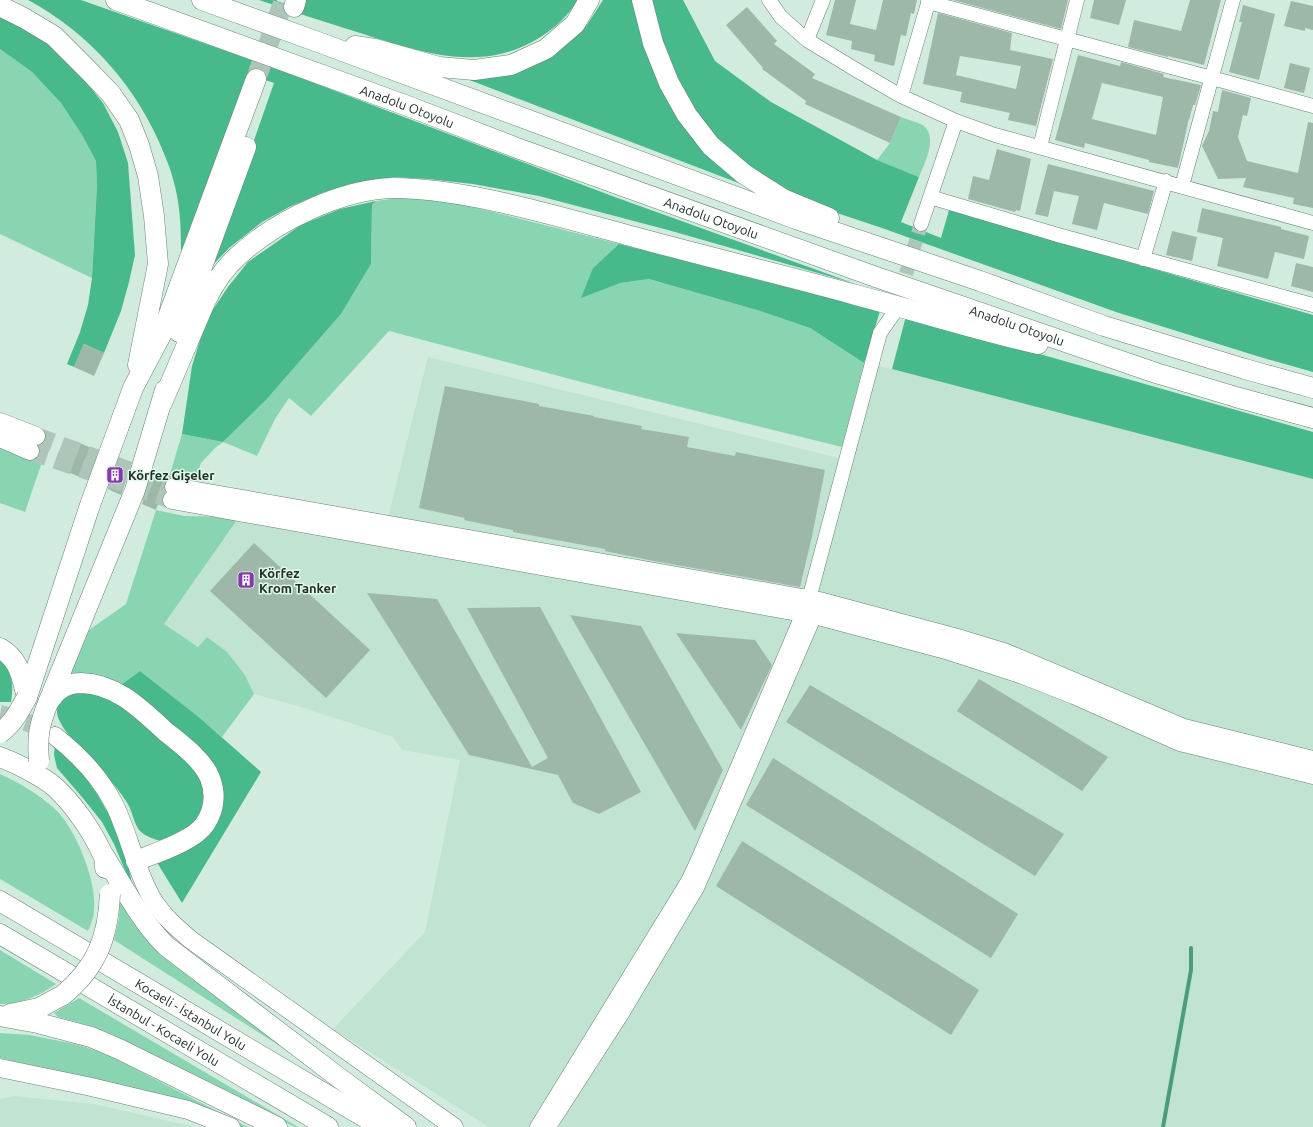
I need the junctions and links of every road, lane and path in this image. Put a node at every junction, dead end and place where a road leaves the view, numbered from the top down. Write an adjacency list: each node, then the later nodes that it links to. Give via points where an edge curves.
1 (116, 0): 27 (highway, Anadolu Otoyolu, via 546,159)
2 (202, 0): 13 (highway)
3 (590, 0): 13 (highway, via 575,24 546,49 511,65 474,70 439,67 375,49)
4 (642, 0): 25 (highway, via 653,43 669,83 687,115 711,146 738,169 783,198)
5 (769, 0): 12 (street, via 781,17)
6 (823, 0): 12 (street)
7 (1077, 0): 11 (street)
8 (1233, 0): 14 (street)
9 (929, 1): 11 (street); 15 (street)
10 (0, 6): 28 (highway, via 54,36 111,94 129,120 139,145 148,176 158,264)
11 (1067, 39): 14 (street); 18 (street)
12 (807, 40): 15 (street)
13 (318, 42): 25 (highway, via 796,219)
14 (1212, 78): 16 (street); 20 (street)
15 (901, 96): 17 (street)
16 (1313, 106)
17 (956, 121): 18 (street); 21 (street)
18 (1040, 147): 19 (street)
19 (1166, 181): 20 (street); 24 (street)
20 (1182, 186): 22 (street)
21 (930, 197): 23 (street); 24 (street)
22 (1313, 223)
23 (921, 224)
24 (1143, 259): 26 (street)
25 (980, 281): 29 (highway, via 1104,326)
26 (1313, 304)
27 (1156, 373): 30 (highway, via 1002,336 530,209 471,196 392,188 335,199 308,210 286,221 238,255 212,287); 31 (highway, Anadolu Otoyolu)
28 (133, 388): 30 (highway, via 162,333 262,81 181,324); 37 (highway, via 100,477)
29 (1313, 388)
30 (162, 403): 38 (highway, via 135,490)
31 (1313, 418)
32 (0, 422): 33 (main road, via 33,444)
33 (0, 438)
34 (173, 494): 35 (main road)
35 (812, 607): 35 (street, via 894,313 880,333); 41 (main road, via 961,639 1004,652 1184,728); 42 (main road, via 1023,675 1180,742); 59 (street, via 688,881); 60 (street, via 697,888 622,1014)
36 (0, 648): 37 (highway, via 15,660)
37 (26, 697): 39 (highway, bridge, via 13,720)
38 (48, 703): 43 (highway, bridge, via 38,732 39,761); 45 (highway, via 59,690 75,683 100,685 133,703 204,767 213,790 214,802 204,825 182,841)
39 (0, 732)
40 (0, 757): 43 (highway)
41 (1313, 760)
42 (1313, 775)
43 (55, 787): 44 (highway, via 72,805)
44 (103, 854): 48 (highway, bridge, via 110,894 109,913 95,957 85,974 63,995 39,1008); 56 (highway, via 142,918 166,946)
45 (136, 861): 57 (main road, via 122,821 105,789 70,747 55,739 101,800 112,820 144,901 158,923 173,937); 58 (main road, via 153,899 173,925 190,940)
46 (0, 902): 55 (highway, Kocaeli - İstanbul Yolu)
47 (0, 934): 54 (highway, İstanbul - Kocaeli Yolu)
48 (0, 1016): 53 (highway, via 91,1037)
49 (0, 1068): 50 (main road)
50 (23, 1073): 51 (main road); 52 (main road, via 188,1110)
51 (0, 1080)
52 (231, 1127)
53 (277, 1127)
54 (328, 1127)
55 (381, 1127)
56 (406, 1127)
57 (435, 1127)
58 (454, 1127)
59 (537, 1127)
60 (549, 1127)

